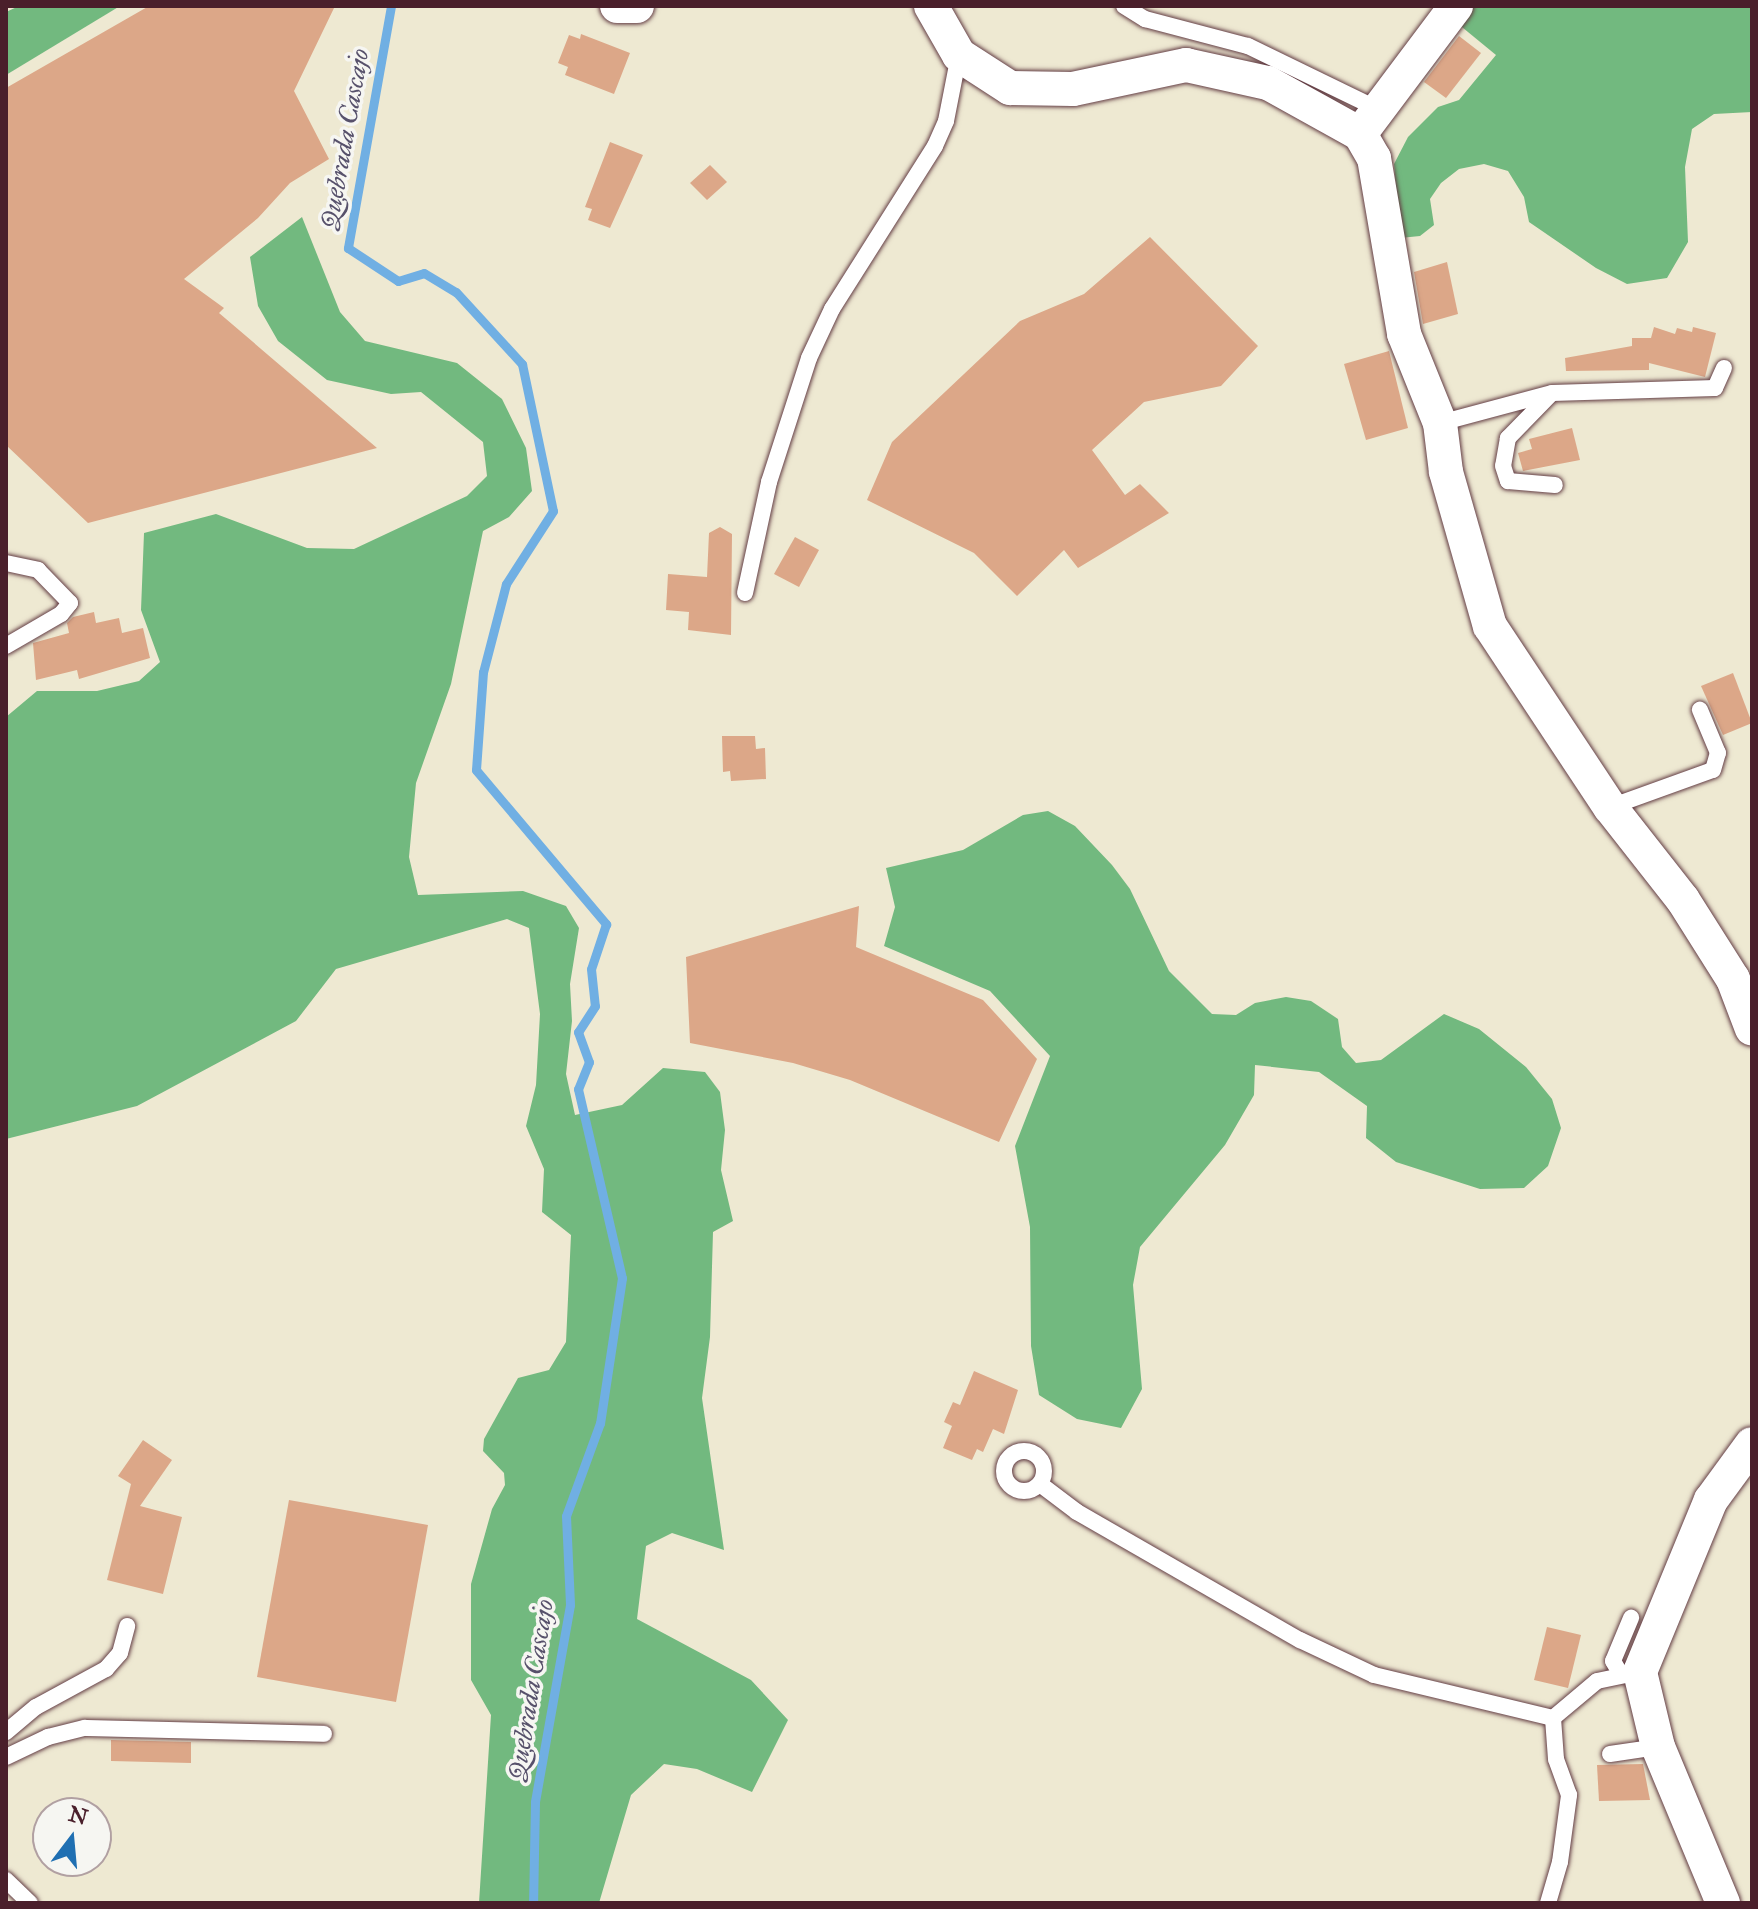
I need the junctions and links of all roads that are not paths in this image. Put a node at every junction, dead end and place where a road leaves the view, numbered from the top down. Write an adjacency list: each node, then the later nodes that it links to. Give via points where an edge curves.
1 (617, 6): 2 (street)
2 (637, 6)
3 (931, 6): 6 (street)
4 (1124, 6): 7 (lane, via 1145,19 1248,46)
5 (1456, 6): 7 (street)
6 (959, 55): 7 (street, via 1010,88 1043,93 1186,65 1268,83); 13 (lane, via 946,121 935,146 832,309 809,358 769,482)
7 (1369, 122): 10 (street, via 1404,334)
8 (1724, 368): 9 (lane, via 1715,388)
9 (1552, 393): 10 (lane); 11 (lane, via 1508,438 1503,466 1508,481)
10 (1440, 423): 16 (street, via 1446,472 1490,626)
11 (1555, 485)
12 (6, 563): 14 (lane, via 38,570 70,603 61,614)
13 (745, 593)
14 (6, 646)
15 (1700, 710): 16 (lane, via 1718,753 1713,770)
16 (1610, 807): 17 (street, via 1683,900 1733,979)
17 (1752, 1029)
18 (1752, 1444): 22 (street, via 1711,1500)
19 (1040, 1484): 23 (lane, via 1077,1512 1300,1640 1374,1675)
20 (1631, 1618): 22 (lane, via 1613,1661)
21 (127, 1626): 24 (lane, via 120,1653 106,1669 36,1707)
22 (1630, 1672): 23 (lane, via 1597,1681); 26 (street)
23 (1553, 1718): 31 (lane, via 1556,1759 1569,1795)
24 (6, 1732)
25 (324, 1734): 28 (lane, via 85,1728 48,1737)
26 (1658, 1747): 27 (lane); 32 (street)
27 (1610, 1754)
28 (6, 1757)
29 (6, 1880): 30 (lane)
30 (30, 1903)
31 (1548, 1903)
32 (1723, 1903)

